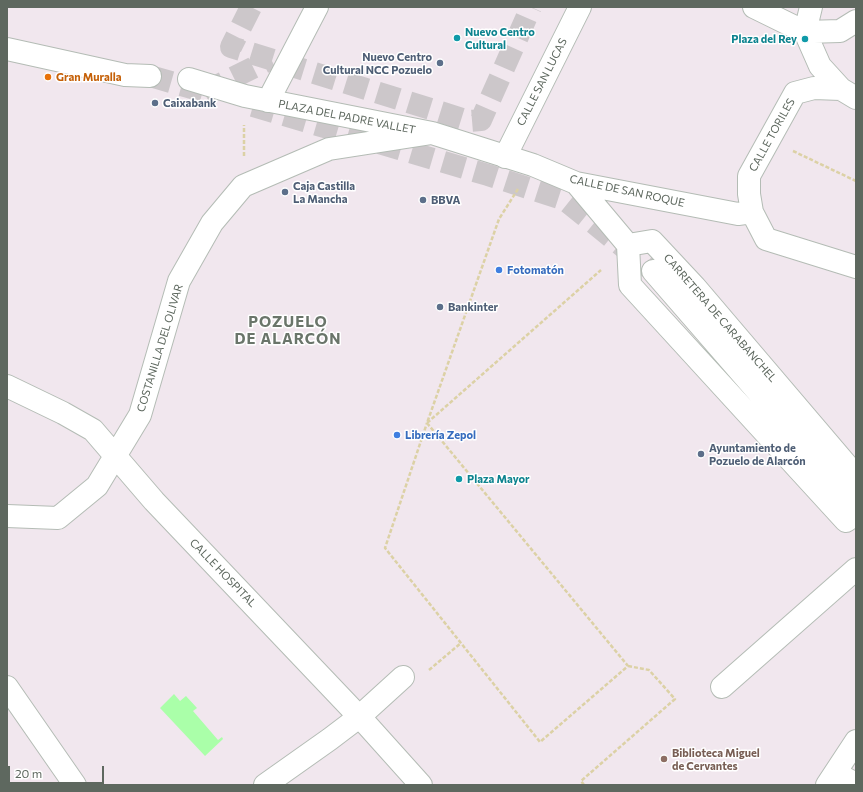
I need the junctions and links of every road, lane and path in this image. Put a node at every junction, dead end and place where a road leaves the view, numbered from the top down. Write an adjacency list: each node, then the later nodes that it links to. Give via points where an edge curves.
1 (317, 7): 12 (street, PLAZA DEL PADRE VALLET)
2 (580, 7): 15 (street, CALLE SAN LUCAS)
3 (754, 7): 6 (street)
4 (810, 7): 6 (street)
5 (856, 21): 6 (street, via 840,31)
6 (805, 32): 10 (street, via 820,66)
7 (7, 49): 8 (street, via 125,75)
8 (150, 76)
9 (189, 79): 11 (street)
10 (848, 93): 14 (street, CALLE TORILES, via 814,88 795,93)
11 (245, 96): 12 (street); 19 (path)
12 (268, 101): 13 (street, PLAZA DEL PADRE VALLET)
13 (432, 133): 15 (street, PLAZA DEL PADRE VALLET); 19 (street, COSTANILLA DEL OLIVAR, via 329,149)
14 (769, 140): 17 (path); 20 (street, CALLE TORILES, via 749,176)
15 (505, 157): 16 (street, CALLE DE SAN ROQUE)
16 (533, 165): 18 (street, CALLE DE SAN ROQUE); 25 (path, via 499,219)
17 (856, 181)
18 (576, 183): 20 (street, CALLE DE SAN ROQUE, via 738,214); 21 (street)
19 (243, 186): 26 (street, COSTANILLA DEL OLIVAR, via 212,223 180,281 140,415)
20 (752, 212): 22 (street, CALLE TORILES, via 766,238)
21 (628, 245): 25 (path); 27 (street, CARRETERA DE CARABANCHEL, via 652,241 695,287); 29 (street, via 630,285 846,521)
22 (856, 267)
23 (653, 272): 28 (street, CARRETERA DE CARABANCHEL)
24 (7, 386): 26 (street, CALLE HOSPITAL, via 93,430)
25 (427, 423): 32 (path, via 385,548); 33 (path)
26 (115, 457): 30 (street, COSTANILLA DEL OLIVAR, via 98,486 58,518); 37 (street, CALLE HOSPITAL)
27 (856, 476)
28 (856, 505)
29 (856, 514)
30 (7, 516)
31 (856, 569): 36 (street)
32 (461, 643): 33 (path, via 540,742); 34 (path)
33 (628, 666): 43 (path, via 649,670 675,699 581,782)
34 (414, 675): 37 (street)
35 (7, 687): 40 (street)
36 (722, 687)
37 (359, 717): 41 (street); 42 (street, CALLE HOSPITAL)
38 (856, 741): 39 (street)
39 (842, 779)
40 (75, 785)
41 (265, 785)
42 (421, 785)
43 (584, 785)

